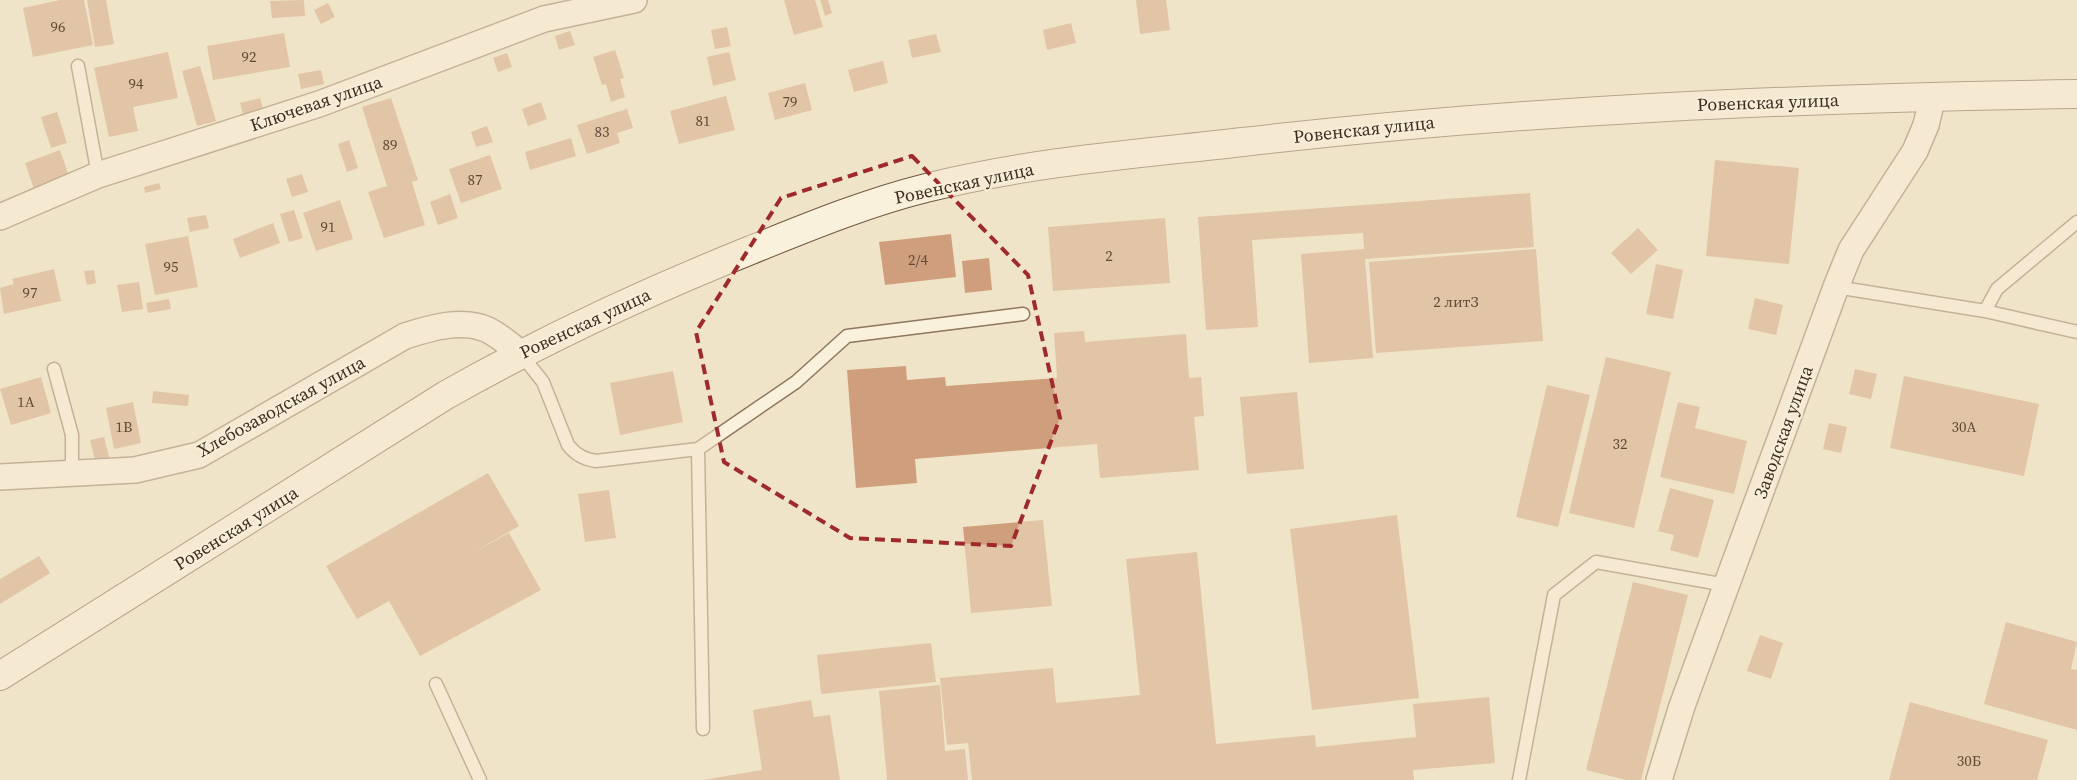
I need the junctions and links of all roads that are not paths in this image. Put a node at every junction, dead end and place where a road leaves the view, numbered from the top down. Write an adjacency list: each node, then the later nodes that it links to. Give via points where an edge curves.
1 (634, 0): 5 (street, Ключевая улица, via 544,19 319,104)
2 (78, 66): 5 (lane)
3 (2077, 94): 4 (main road, Ровенская улица)
4 (1933, 96): 8 (street, Заводская улица, via 1915,151 1851,250); 12 (main road, Ровенская улица, via 1690,104 1425,122 1000,171 924,188 797,231 681,278)
5 (98, 175): 6 (street, Ключевая улица)
6 (0, 217)
7 (2077, 222): 9 (lane, via 1997,289)
8 (1836, 287): 9 (lane); 17 (street, Заводская улица)
9 (1985, 312): 11 (lane)
10 (1023, 314): 14 (lane, via 847,336 796,382)
11 (2077, 332)
12 (520, 353): 14 (lane, via 543,382 568,445 585,459 596,461); 15 (street, Хлебозаводская улица, via 486,329 446,325 426,329 388,346 198,455 135,470); 18 (main road, Ровенская улица, via 446,395)
13 (54, 369): 15 (lane, via 72,435)
14 (698, 449): 20 (lane)
15 (72, 474): 16 (street, Хлебозаводская улица)
16 (0, 477)
17 (1726, 585): 22 (lane, via 1596,562 1554,595); 23 (street, Заводская улица)
18 (0, 676)
19 (436, 684): 21 (lane)
20 (703, 729)
21 (480, 780)
22 (1519, 780)
23 (1659, 780)

